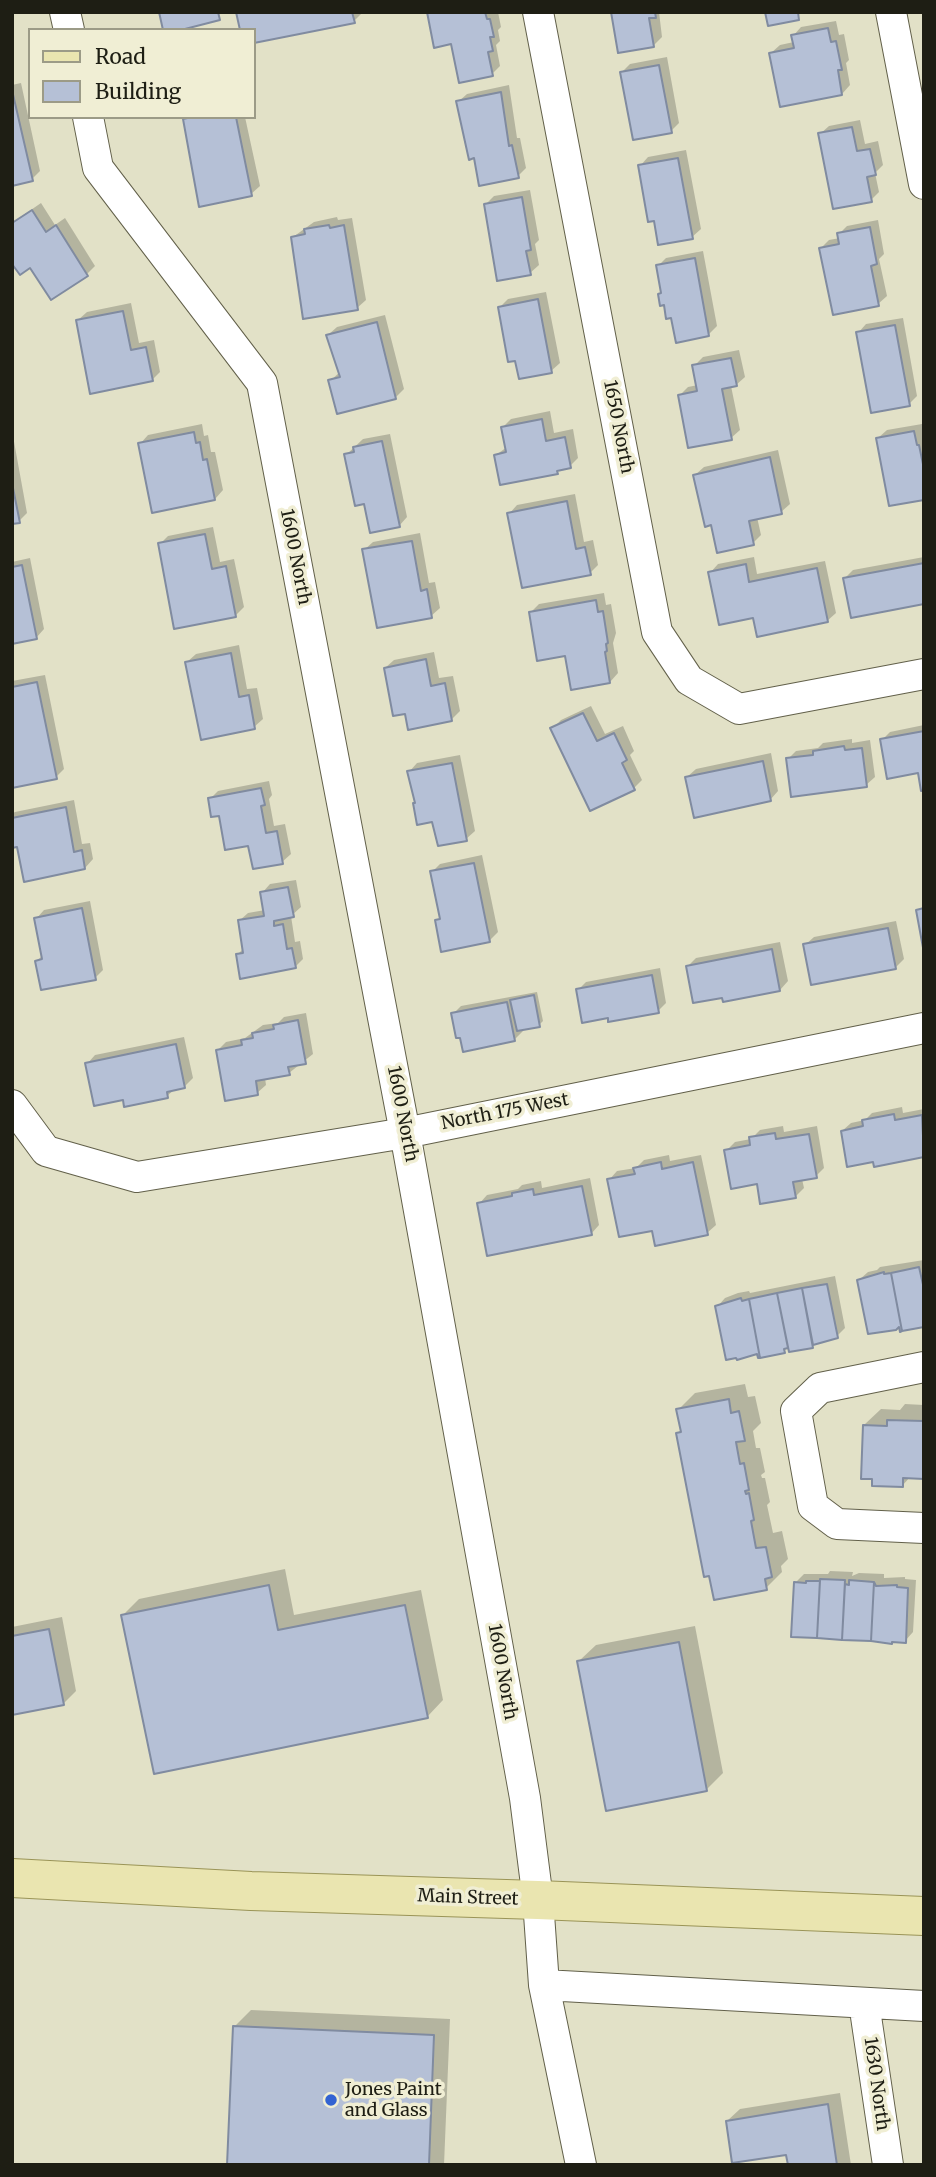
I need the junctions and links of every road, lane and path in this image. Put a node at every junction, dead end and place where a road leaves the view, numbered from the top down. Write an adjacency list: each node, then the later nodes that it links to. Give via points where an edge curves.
1 (537, 12): 5 (street, 1650 North, via 657,632 689,680 739,709)
2 (891, 12): 4 (street)
3 (88, 119): 8 (street, 1600 North, via 98,168 262,383)
4 (924, 184)
5 (924, 674)
6 (924, 1028): 8 (street, North 175 West)
7 (12, 1105): 8 (street, North 175 West, via 46,1151 137,1177)
8 (405, 1133): 12 (street, 1600 North, via 523,1785)
9 (924, 1367): 10 (street, via 820,1388 796,1411 813,1506 837,1524)
10 (924, 1528)
11 (12, 1878): 12 (main road, Main Street)
12 (538, 1900): 13 (main road, Main Street); 14 (street, 1600 North)
13 (924, 1916)
14 (544, 1985): 15 (street); 17 (street, 1600 North)
15 (864, 2003): 16 (street); 18 (street, 1630 North)
16 (924, 2006)
17 (581, 2165)
18 (888, 2165)

